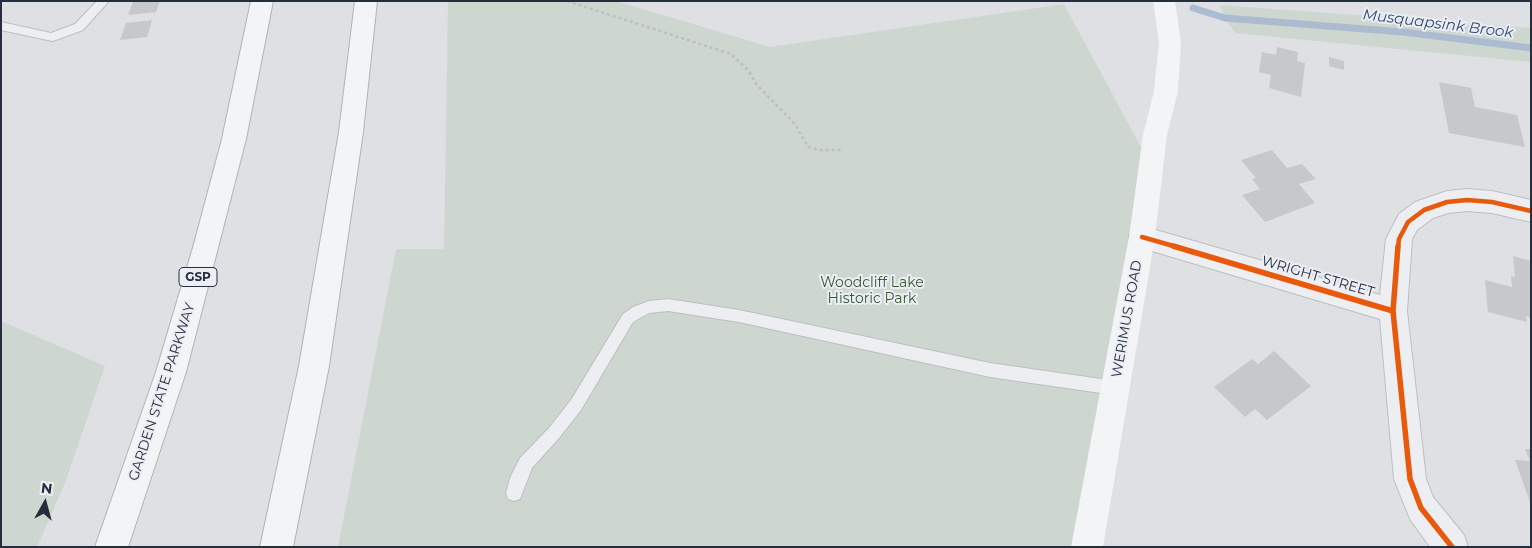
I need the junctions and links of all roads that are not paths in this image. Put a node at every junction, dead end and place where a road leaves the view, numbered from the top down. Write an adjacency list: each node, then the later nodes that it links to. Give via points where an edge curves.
1 (104, 1): 5 (lane, via 79,27 52,37)
2 (262, 1): 11 (main road, GARDEN STATE PARKWAY / GSP, via 234,138 204,253 171,372)
3 (366, 1): 12 (main road, via 351,132 322,317)
4 (1164, 1): 7 (main road, WERIMUS ROAD, via 1170,42 1166,90 1155,135)
5 (1, 26)
6 (1531, 211): 8 (street, via 1467,200 1446,202 1424,210 1408,222 1399,239)
7 (1142, 236): 8 (street, WRIGHT STREET); 9 (main road, WERIMUS ROAD)
8 (1394, 311): 14 (street, via 1410,479 1422,508)
9 (1115, 388): 10 (lane, via 951,363 739,316 668,305 649,307 628,318 576,405 526,463); 13 (main road, WERIMUS ROAD)
10 (514, 493)
11 (111, 547)
12 (276, 547)
13 (1087, 547)
14 (1452, 547)

